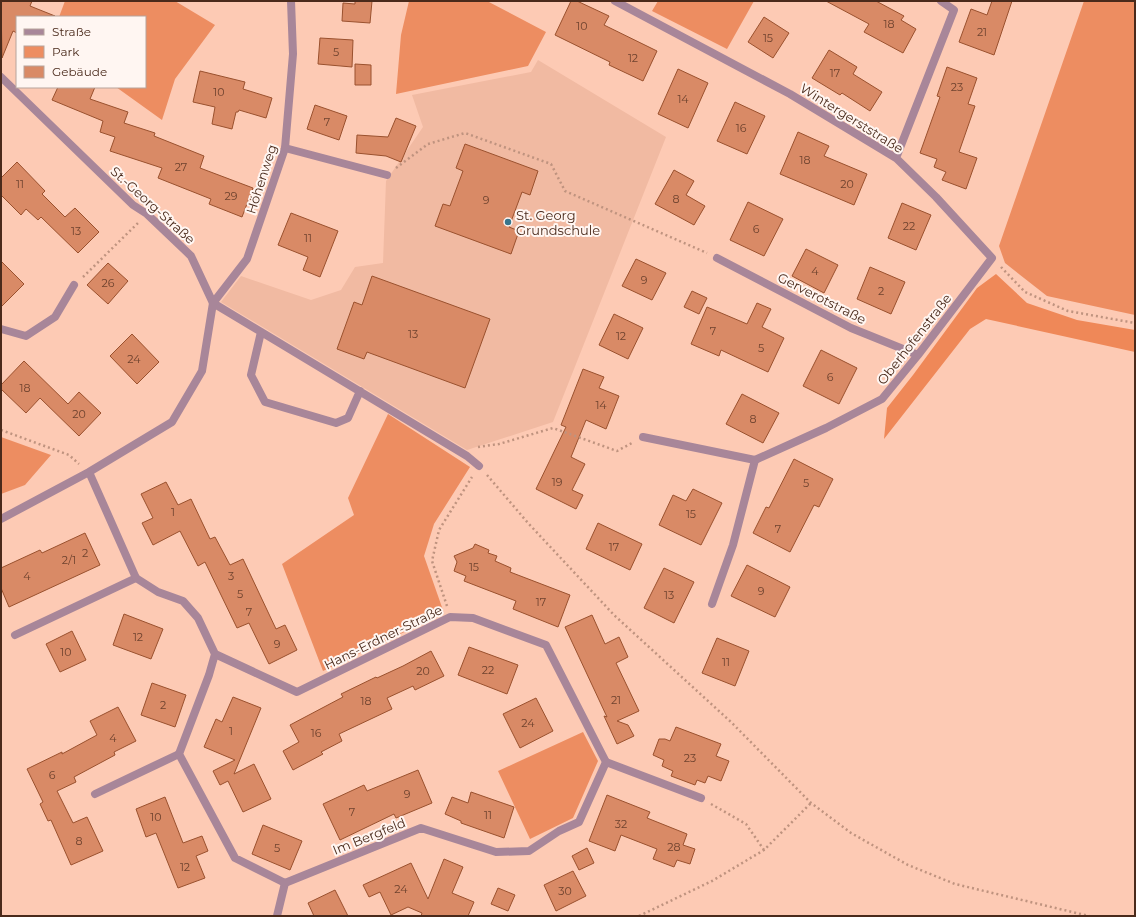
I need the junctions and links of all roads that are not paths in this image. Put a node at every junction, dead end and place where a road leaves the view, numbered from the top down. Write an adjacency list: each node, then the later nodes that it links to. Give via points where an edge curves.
1 (291, 1): 5 (street, Höhenweg, via 293,54)
2 (615, 1): 6 (street, Wintergerststraße, via 790,94)
3 (941, 1): 6 (street, via 954,10)
4 (1, 77): 11 (street, St.-Georg-Straße, via 133,205 147,214 191,256)
5 (285, 148): 7 (street); 11 (street, Höhenweg, via 247,259)
6 (896, 158): 9 (street, Wintergerststraße)
7 (387, 175)
8 (717, 258): 14 (street, Gerverotstraße, via 851,328)
9 (992, 258): 14 (street, Oberhofenstraße)
10 (74, 286): 12 (street, via 55,317 26,336)
11 (213, 303): 13 (street); 19 (street, via 202,371 172,422)
12 (1, 329)
13 (261, 332): 15 (street); 15 (street, via 251,375 265,402 336,423 348,418)
14 (918, 355): 17 (street, Oberhofenstraße, via 882,399)
15 (360, 391): 18 (street, via 467,456)
16 (643, 437): 17 (street)
17 (755, 460): 22 (street)
18 (479, 466)
19 (89, 472): 20 (street); 21 (street)
20 (1, 519)
21 (136, 578): 23 (street); 24 (street, via 158,592 183,601 198,618)
22 (712, 604)
23 (15, 635)
24 (215, 654): 25 (street); 26 (street, Hans-Erdner-Straße, via 297,692 450,618 473,618 546,645)
25 (179, 754): 27 (street); 29 (street, via 236,858)
26 (606, 762): 28 (street); 29 (street, Im Bergfeld, via 579,822 529,851 496,852 421,828)
27 (95, 794)
28 (701, 798)
29 (285, 883): 30 (street)
30 (277, 916)

